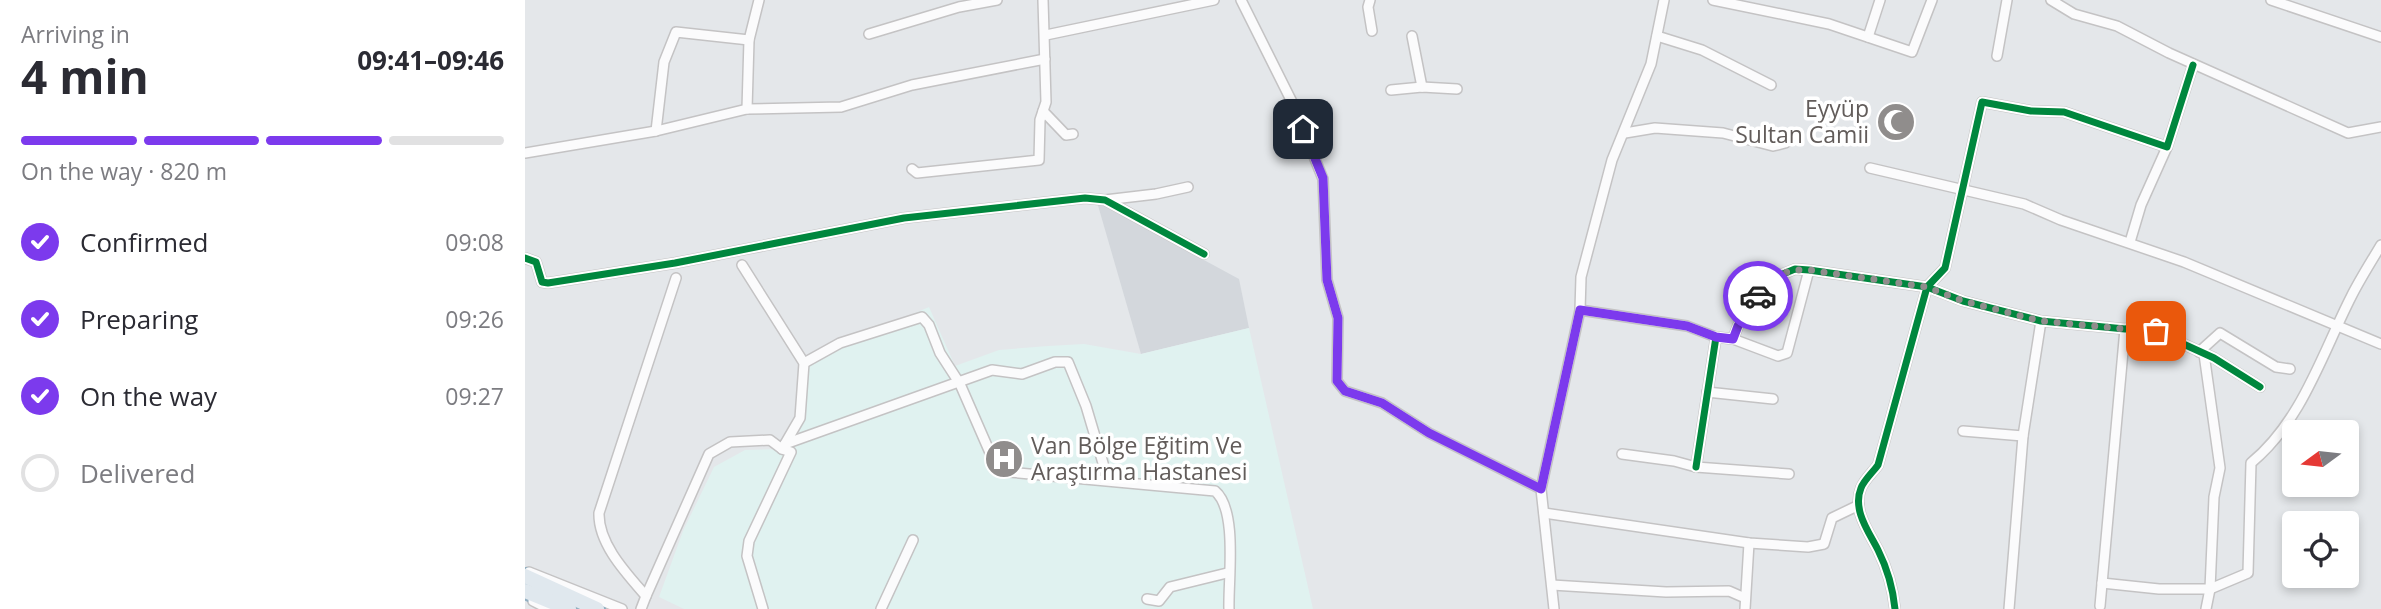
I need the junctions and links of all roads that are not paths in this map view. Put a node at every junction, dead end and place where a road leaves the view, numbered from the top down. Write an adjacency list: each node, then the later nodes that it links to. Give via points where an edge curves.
1 (759, 0): 21 (street)
2 (997, 0): 15 (street)
3 (1044, 0): 16 (street)
4 (1214, 0): 16 (street)
5 (1241, 0): 72 (street, via 1293,104 1323,178 1327,280 1338,318 1337,381 1345,391 1382,403 1429,433)
6 (1370, 0): 14 (street)
7 (1664, 0): 18 (street)
8 (1713, 0): 19 (street, via 1829,24)
9 (1880, 0): 19 (street)
10 (1932, 0): 19 (street, via 1912,52)
11 (2007, 0): 22 (street)
12 (2051, 0): 24 (street, via 2074,14 2117,26)
13 (2271, 0): 20 (street)
14 (1372, 31)
15 (869, 34)
16 (1046, 35): 23 (street)
17 (1412, 36): 26 (street)
18 (1657, 36): 25 (street, via 1702,50); 33 (street)
19 (1868, 37)
20 (2381, 37)
21 (749, 40): 29 (street); 32 (street, via 676,32 664,62)
22 (1997, 55)
23 (1045, 59): 29 (street, via 912,85 841,107); 30 (street)
24 (2193, 65): 31 (street, via 2348,133); 36 (street)
25 (1771, 85)
26 (1422, 87): 27 (street); 28 (street)
27 (1457, 89)
28 (1391, 90)
29 (747, 109): 32 (street)
30 (1043, 111): 34 (street, via 1066,135); 38 (street, via 1039,160 917,173)
31 (2381, 127)
32 (656, 131): 37 (street)
33 (1625, 132): 35 (street, via 1655,128 1723,133 1773,146); 51 (street, via 1612,160 1581,277)
34 (1073, 134)
35 (1795, 136)
36 (2167, 148): 41 (street, via 2064,112 1982,103); 43 (street)
37 (525, 153)
38 (912, 169)
39 (1870, 169): 41 (street)
40 (1188, 187): 42 (street)
41 (1964, 191): 43 (street, via 2024,204); 50 (street, via 1945,268)
42 (1105, 200): 45 (street); 46 (street, via 1085,198 904,218 548,283 542,282 536,262)
43 (2130, 242): 53 (street)
44 (2381, 245): 53 (street)
45 (1204, 254)
46 (525, 258)
47 (742, 265): 59 (street)
48 (1809, 270): 50 (street); 56 (street, via 1795,269 1768,280); 56 (street, via 1787,353 1779,356)
49 (676, 278): 84 (street, via 599,513 599,523 620,566)
50 (1927, 287): 52 (street); 73 (street, via 1878,465 1861,488)
51 (1580, 310): 55 (street, via 1687,326); 72 (street)
52 (2041, 321): 54 (street); 66 (street)
53 (2339, 326): 57 (street); 82 (street, via 2286,425 2251,463 2248,573)
54 (2125, 329): 58 (street, via 2144,326); 80 (street)
55 (1716, 337): 56 (street); 63 (street)
56 (1733, 339)
57 (2381, 344)
58 (2202, 353): 60 (street, via 2220,333 2285,371); 62 (street); 82 (street, via 2220,468 2214,497)
59 (804, 363): 61 (street, via 840,343 922,317); 67 (street, via 800,418)
60 (2290, 369)
61 (960, 384): 67 (street); 71 (street, via 998,471); 71 (street, via 992,370 1022,374 1068,362)
62 (2260, 387)
63 (1707, 392): 64 (street); 69 (street)
64 (1773, 399)
65 (1963, 432): 66 (street)
66 (2023, 436): 100 (street)
67 (783, 447): 84 (street, via 770,440 730,442 709,454); 94 (street, via 791,452 749,541 747,556)
68 (1622, 454): 69 (street)
69 (1696, 467): 70 (street)
70 (1789, 474)
71 (1108, 480): 78 (street, via 1215,491 1221,496 1232,531)
72 (1541, 489): 74 (street)
73 (1859, 505): 76 (street, via 1832,518 1824,544); 99 (street, via 1879,551)
74 (1544, 513): 76 (street); 81 (street)
75 (913, 540): 95 (street)
76 (1749, 543): 86 (street)
77 (525, 570): 92 (street)
78 (1227, 573): 87 (street, via 1170,587 1159,601); 96 (street)
79 (525, 576): 91 (highway)
80 (2102, 583): 82 (street); 88 (street)
81 (1552, 585): 86 (street, via 1729,591); 97 (street)
82 (2210, 589): 101 (street)
83 (525, 591): 90 (highway)
84 (646, 596): 93 (street)
85 (525, 597): 89 (street)
86 (1745, 598): 98 (street)
87 (1146, 599)
88 (2100, 606)
89 (549, 609)
90 (569, 609)
91 (597, 609)
92 (622, 609)
93 (641, 609)
94 (763, 609)
95 (881, 609)
96 (1229, 609)
97 (1554, 609)
98 (1745, 609)
99 (1895, 609)
100 (2009, 609)
101 (2206, 609)

